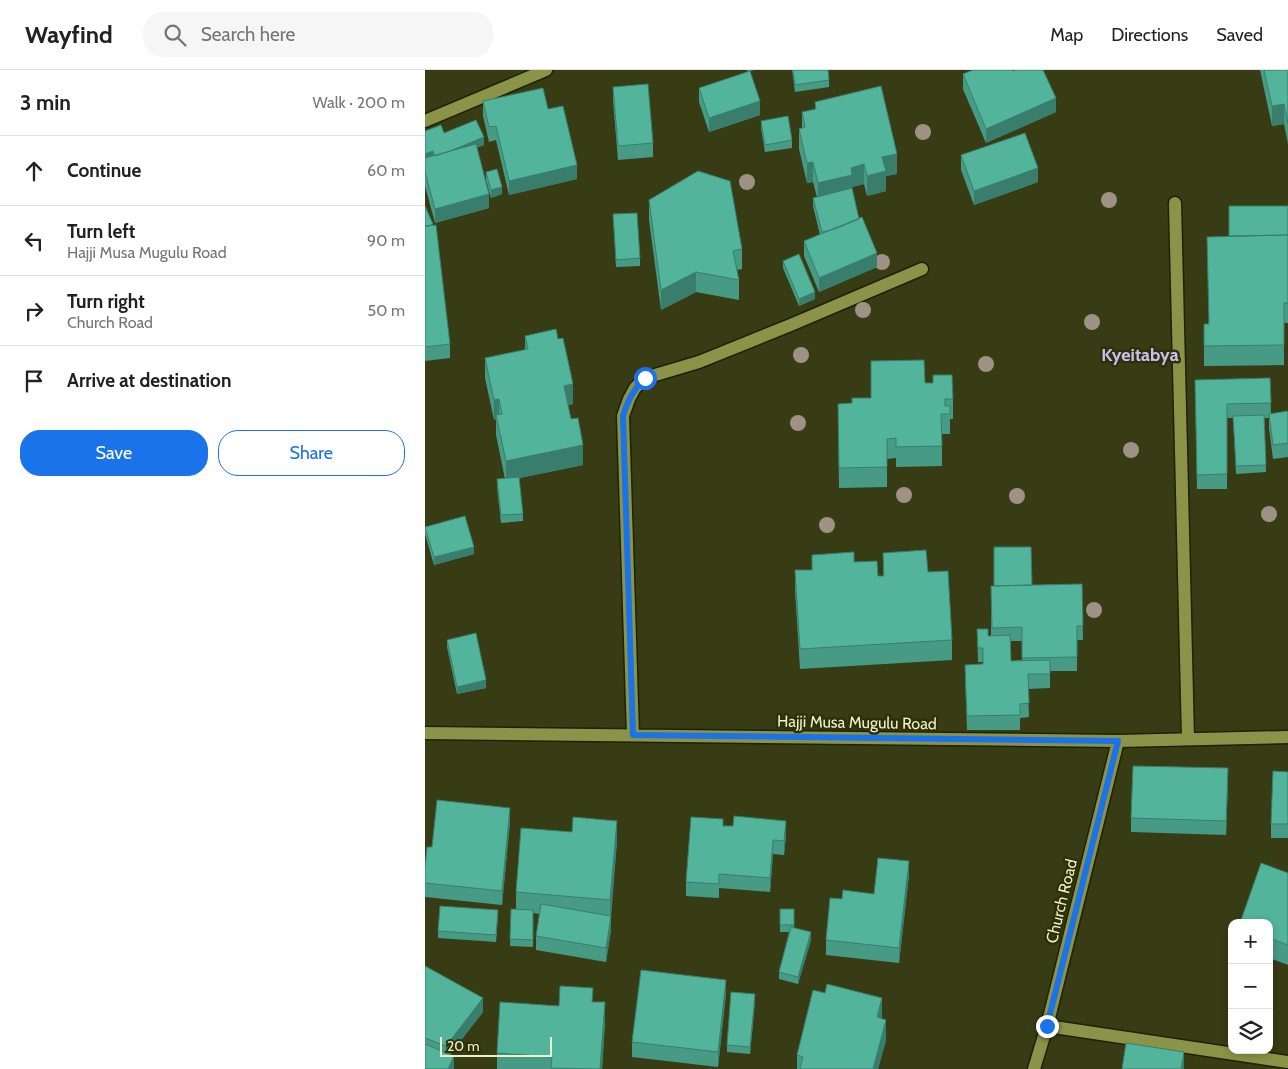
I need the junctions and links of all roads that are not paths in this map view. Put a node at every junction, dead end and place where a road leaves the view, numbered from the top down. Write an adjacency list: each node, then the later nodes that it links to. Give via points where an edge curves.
1 (546, 70): 2 (street)
2 (425, 121)
3 (1175, 203): 8 (street)
4 (922, 269): 6 (street, via 699,362 645,378 635,388 623,416)
5 (425, 733): 6 (street, Hajji Musa Mugulu Road)
6 (633, 735): 9 (street, Hajji Musa Mugulu Road)
7 (1288, 737): 8 (street, Hajji Musa Mugulu Road)
8 (1189, 738): 9 (street, Hajji Musa Mugulu Road)
9 (1118, 741): 10 (street, Church Road)
10 (1047, 1026): 11 (street); 12 (street, Church Road)
11 (1288, 1062)
12 (1034, 1069)

